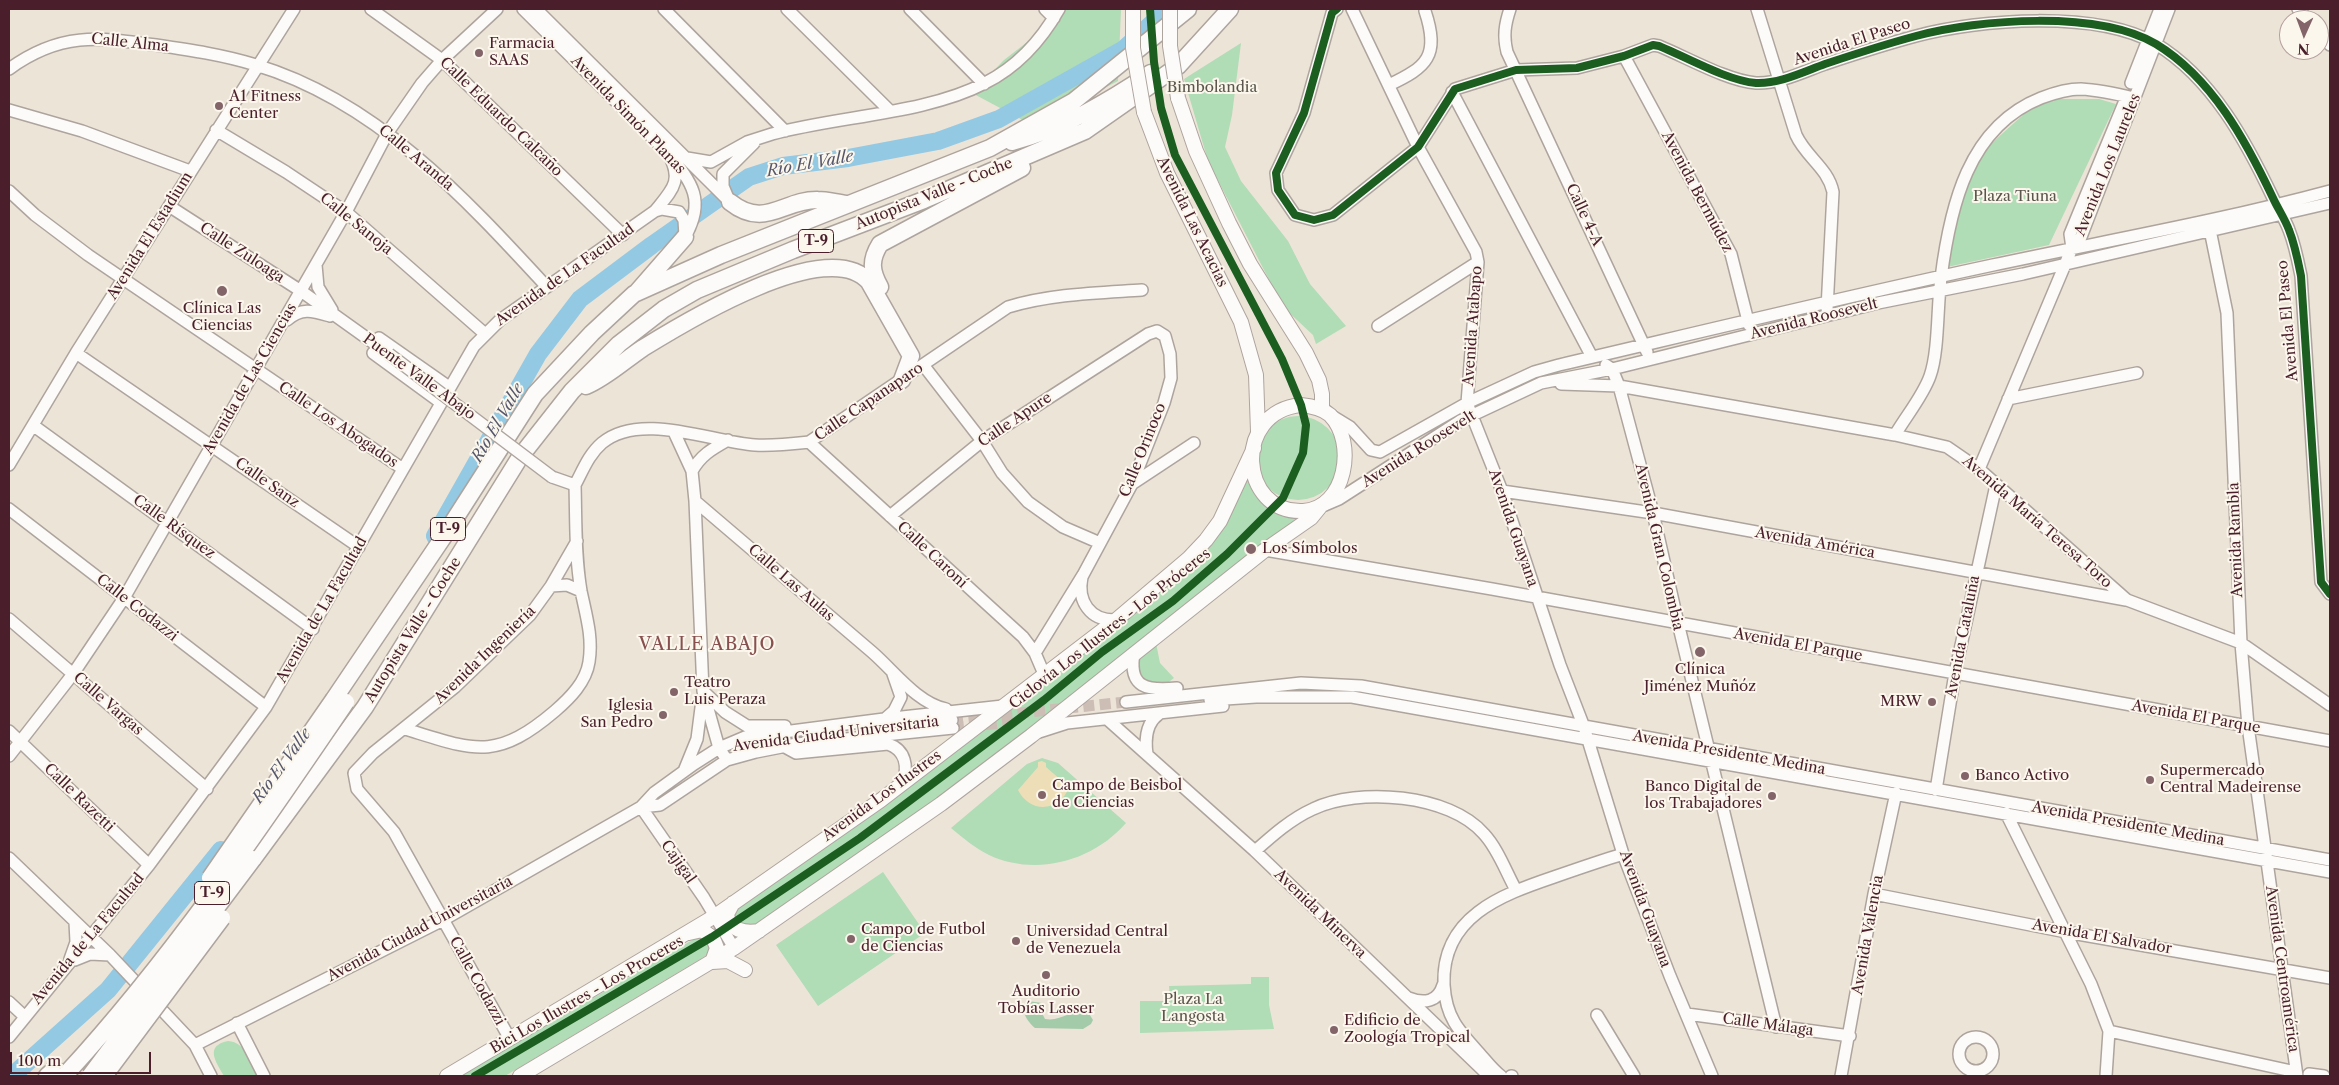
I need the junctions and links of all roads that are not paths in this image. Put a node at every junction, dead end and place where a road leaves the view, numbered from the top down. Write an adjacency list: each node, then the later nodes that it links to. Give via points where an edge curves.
1 (294, 9): 26 (street, Avenida El Estadium)
2 (371, 9): 25 (street, Calle Eduardo Calcaño)
3 (497, 9): 25 (street, Avenida de Las Ciencias)
4 (523, 9): 43 (street, Avenida Simón Planas)
5 (536, 9): 44 (street, Avenida Simón Planas)
6 (664, 9): 37 (street)
7 (787, 9): 35 (street)
8 (910, 9): 30 (street)
9 (1045, 9): 22 (street)
10 (1133, 9): 98 (main road, Avenida Las Acacias, bridge, via 1133,48 1144,112 1167,173 1241,322 1256,375)
11 (1170, 9): 94 (main road, bridge, via 1170,46 1178,98 1196,151 1254,272 1306,353 1319,380)
12 (1188, 9): 42 (highway, Autopista Valle - Coche / T-9, via 1074,101)
13 (1216, 9): 42 (highway, via 1190,41 1120,94 1045,133)
14 (1230, 9): 38 (highway, Autopista Valle - Coche / T-9, via 1178,66)
15 (1337, 9): 41 (street, via 1332,13 1304,113 1276,173 1278,190 1296,215 1325,219)
16 (1352, 9): 31 (street, Avenida Atabapo)
17 (1510, 9): 28 (street, Calle 4-A, via 1504,39)
18 (1757, 9): 29 (street)
19 (2160, 9): 23 (street, Avenida Los Laureles)
20 (2169, 9): 23 (street, Avenida Los Laureles)
21 (1425, 11): 31 (street, via 1431,47 1427,61 1414,74)
22 (1056, 13): 30 (street, via 1034,45)
23 (2152, 42): 29 (street, Avenida El Paseo, via 2110,28 2079,24 2021,22 1966,25 1879,47); 33 (street, Avenida Los Laureles); 52 (street, Avenida El Paseo, via 2191,73 2224,110 2253,156)
24 (1624, 56): 28 (street, Avenida El Paseo, via 1577,68); 29 (street, Avenida El Paseo, via 1646,47 1659,46 1742,82); 72 (street, Avenida Bermúdez, via 1731,254)
25 (442, 60): 39 (street, Avenida de Las Ciencias); 56 (street, Calle Eduardo Calcaño)
26 (258, 65): 27 (street, Calle Alma, via 206,52 83,38 29,55); 36 (street, Avenida El Estadium); 39 (street, Calle Aranda, via 306,85)
27 (9, 69)
28 (1516, 70): 32 (street, Avenida El Paseo, via 1459,86); 78 (street, Calle 4-A)
29 (1781, 80): 69 (street, via 1802,147 1827,174 1833,192)
30 (984, 84): 35 (street, via 938,100)
31 (1389, 85): 41 (street, Avenida Atabapo)
32 (1452, 92): 41 (street); 80 (street)
33 (2130, 97): 58 (street, Avenida Los Laureles, via 2070,234); 62 (street, via 2081,89 2056,92 2028,103 2003,120 1984,139 1968,169 1953,214)
34 (9, 110): 45 (street, via 82,131)
35 (889, 110): 37 (street)
36 (216, 130): 45 (street, Avenida El Estadium); 54 (street, Calle Sanoja)
37 (785, 131): 40 (street)
38 (1085, 131): 82 (highway, T-9, via 880,244 872,263 872,273); 90 (highway, Autopista Valle - Coche / T-9, via 924,200 697,290 664,309 618,344)
39 (388, 132): 54 (street, Avenida de Las Ciencias); 64 (street, Calle Aranda, via 474,207)
40 (755, 142): 44 (street, via 747,142 711,162); 48 (street, via 723,174 723,186)
41 (1418, 147): 59 (street, Avenida Atabapo, via 1476,252)
42 (990, 148): 50 (highway, Autopista Valle - Coche / T-9)
43 (668, 153): 53 (street, Avenida de La Facultad, via 676,171 674,186); 57 (street, Avenida Simón Planas, via 689,179 694,194 693,223)
44 (687, 158): 48 (street, Avenida Simón Planas)
45 (190, 171): 51 (street, Avenida El Estadium)
46 (9, 191): 63 (street, via 34,215)
47 (2330, 191): 52 (street, Avenida Roosevelt)
48 (730, 202): 50 (highway, via 738,209 758,215 817,200)
49 (2330, 203): 52 (street, Avenida Roosevelt)
50 (846, 204): 68 (highway, Autopista Valle - Coche / T-9)
51 (169, 206): 63 (street, Avenida El Estadium); 66 (street, Calle Zuloaga)
52 (2280, 210): 55 (street, Avenida Roosevelt); 128 (street, Avenida El Paseo, via 2294,244 2301,276 2321,582)
53 (655, 211): 56 (street, Avenida de La Facultad); 57 (street, via 679,212 684,220)
54 (346, 212): 60 (street, Avenida de Las Ciencias); 75 (street, Calle Sanoja)
55 (2209, 226): 58 (street, Avenida Roosevelt); 61 (street, Avenida Roosevelt); 136 (street, Avenida Rambla, via 2227,313)
56 (623, 235): 64 (street, Avenida de La Facultad)
57 (685, 237): 68 (highway, T-9)
58 (2072, 248): 61 (street, Avenida Los Laureles); 62 (street, Avenida Roosevelt)
59 (1478, 262): 74 (street); 93 (street, Avenida Atabapo)
60 (316, 263): 66 (street, Avenida de Las Ciencias); 71 (street, via 318,287)
61 (2067, 263): 67 (street, Avenida Roosevelt); 91 (street)
62 (1941, 276): 67 (street); 69 (street, Avenida Roosevelt)
63 (123, 280): 79 (street, Avenida El Estadium); 83 (street, Calle Los Abogados)
64 (547, 286): 75 (street, Avenida de La Facultad)
65 (1142, 290): 82 (street, Calle Capanaparo, via 1057,297 1008,308)
66 (301, 291): 71 (street, Calle Zuloaga); 73 (street, Avenida de Las Ciencias)
67 (1939, 291): 70 (street, Avenida Roosevelt); 99 (street, via 1930,374)
68 (634, 294): 145 (highway, Autopista Valle - Coche / T-9, via 565,361)
69 (1828, 304): 70 (street); 72 (street, Avenida Roosevelt)
70 (1826, 316): 77 (street, Avenida Roosevelt)
71 (338, 318): 73 (street, via 301,310); 88 (street, Calle Zuloaga, via 349,317); 92 (street, Calle Zuloaga, via 341,328); 111 (street, Puente Valle Abajo, bridge, via 552,477)
72 (1747, 320): 77 (street, Avenida Bermúdez); 78 (street, Avenida Roosevelt)
73 (282, 324): 83 (street, Avenida de Las Ciencias)
74 (1378, 326)
75 (484, 333): 88 (street, Avenida de La Facultad)
76 (1148, 334): 101 (street, Calle Apure); 110 (street, Calle Orinoco, via 1157,331 1166,336 1170,378 1164,403)
77 (1752, 334): 81 (street, Avenida Roosevelt)
78 (1644, 345): 80 (street, Avenida Roosevelt); 81 (street, Calle 4-A)
79 (76, 353): 96 (street, Avenida El Estadium); 104 (street, Calle Sanz)
80 (1592, 357): 84 (street); 93 (street, Avenida Roosevelt, via 1534,372)
81 (1650, 359): 84 (street, Avenida Roosevelt)
82 (924, 366): 86 (street, Calle Capanaparo); 101 (street)
83 (255, 368): 104 (street, Avenida de Las Ciencias); 107 (street, Calle Los Abogados)
84 (1612, 369): 87 (street, Avenida Roosevelt); 89 (street, Avenida Gran Colombia)
85 (2137, 373): 91 (street)
86 (902, 380): 90 (highway, via 911,356 863,274 838,266 780,278 740,294 643,348 589,385); 102 (street, Calle Capanaparo)
87 (1542, 383): 89 (street, Avenida María Teresa Toro); 95 (street, Avenida Roosevelt)
88 (449, 386): 92 (street, Avenida de La Facultad)
89 (1618, 386): 99 (street, Avenida María Teresa Toro); 117 (street, Avenida Gran Colombia)
90 (572, 391): 180 (highway, Autopista Valle - Coche / T-9, via 520,457 365,707)
91 (2008, 399): 108 (street)
92 (440, 402): 107 (street, Avenida de La Facultad)
93 (1467, 403): 94 (street, Avenida Roosevelt, via 1380,452 1372,450 1350,427); 95 (street, Avenida Guayana)
94 (1326, 413): 98 (main road, via 1301,405 1280,409); 115 (main road, via 1341,433 1344,462 1336,489)
95 (1472, 415): 113 (street, Avenida Guayana); 115 (street, Avenida Roosevelt)
96 (34, 426): 106 (street, Avenida El Estadium); 119 (street, Calle Rísquez)
97 (674, 432): 100 (street, Calle Capanaparo); 109 (street); 111 (street, Calle Capanaparo, via 642,428 603,442 593,452)
98 (1258, 432): 105 (main road)
99 (1895, 435): 108 (street, Avenida María Teresa Toro, via 1947,446)
100 (728, 440): 102 (street, Calle Capanaparo, via 778,446); 109 (street, via 707,452)
101 (982, 441): 118 (street, Calle Apure); 121 (street, via 1002,473 1028,502 1063,527)
102 (809, 442): 118 (street, Calle Caroní)
103 (1194, 443): 110 (street)
104 (212, 445): 119 (street, Avenida de Las Ciencias); 122 (street, Calle Sanz)
105 (1254, 448): 115 (main road, via 1253,474 1266,496 1293,511); 133 (main road, Avenida Los Ilustres, via 1224,514 1206,540)
106 (9, 465)
107 (403, 469): 122 (street, Avenida de La Facultad)
108 (1979, 470): 112 (street, Avenida María Teresa Toro)
109 (692, 471): 114 (street)
110 (1132, 484): 121 (street, Calle Orinoco)
111 (575, 485): 120 (street)
112 (1996, 485): 124 (street, Avenida Cataluña); 131 (street, Avenida María Teresa Toro)
113 (1502, 491): 117 (street, Avenida América); 129 (street, Avenida Guayana)
114 (695, 500): 139 (street, Calle Las Aulas); 143 (street)
115 (1323, 506): 123 (main road, via 1312,518)
116 (9, 509): 130 (street, Calle Codazzi)
117 (1653, 514): 124 (street, Avenida América); 134 (street, Avenida Gran Colombia)
118 (890, 516): 137 (street, Calle Caroní, via 1023,637)
119 (168, 523): 130 (street, Avenida de Las Ciencias); 135 (street, Calle Rísquez)
120 (577, 541): 126 (street, Avenida Ingeniería); 127 (street)
121 (1100, 543): 125 (street, Calle Orinoco)
122 (358, 546): 135 (street, Avenida de La Facultad)
123 (1264, 550): 129 (street, Avenida El Parque); 138 (main road)
124 (1976, 573): 131 (street, Avenida América); 140 (street, Avenida Cataluña)
125 (1083, 575): 133 (street, via 1081,584 1086,608 1098,618); 137 (street, Calle Orinoco)
126 (551, 586): 127 (street, via 566,585); 156 (street, Avenida Ingeniería, via 530,615 456,687)
127 (581, 591): 156 (street, via 591,645 586,672 567,701 536,727 504,745 487,747 465,746)
128 (2330, 594)
129 (1536, 597): 134 (street, Avenida El Parque); 155 (street, Avenida Guayana)
130 (124, 598): 141 (street, Avenida de Las Ciencias); 149 (street, Calle Codazzi)
131 (2127, 600): 136 (street, Avenida María Teresa Toro)
132 (9, 619): 141 (street, Calle Vargas)
133 (1116, 620): 142 (main road, Avenida Los Ilustres)
134 (1678, 623): 140 (street, Avenida El Parque); 165 (street, Avenida Gran Colombia)
135 (313, 629): 149 (street, Avenida de La Facultad)
136 (2240, 642): 146 (street, Avenida María Teresa Toro); 154 (street, Avenida Rambla)
137 (1034, 653): 142 (street, Calle Caroní)
138 (1134, 653): 144 (street, via 1133,675 1148,689 1243,682); 158 (main road)
139 (887, 665): 151 (street, Calle Las Aulas, via 900,697 894,712); 152 (street, Calle Las Aulas)
140 (1955, 673): 154 (street, Avenida El Parque); 171 (street, Avenida Cataluña)
141 (74, 674): 161 (street, Avenida de Las Ciencias); 170 (street, Calle Vargas)
142 (1044, 674): 147 (main road, Avenida Los Ilustres)
143 (703, 691): 151 (street, Avenida Ciudad Universitaria, via 724,712 755,728); 163 (street); 168 (street, via 697,739)
144 (1255, 692): 148 (street, Avenida Presidente Medina); 150 (street, via 1243,704); 155 (street, Avenida Presidente Medina, via 1301,683 1362,686); 159 (street, Avenida Presidente Medina, via 1352,697)
145 (340, 701): 217 (highway, Autopista Valle - Coche / T-9, bridge, via 223,861 119,995 78,1045); 218 (highway, Autopista Valle - Coche / T-9, bridge, via 234,866 130,1000)
146 (2330, 705)
147 (1004, 706): 152 (street, Avenida Ciudad Universitaria); 169 (main road, Avenida Los Ilustres)
148 (1126, 706)
149 (266, 707): 170 (street, Avenida de La Facultad)
150 (1159, 714): 153 (street); 164 (street, via 1152,720 1148,732)
151 (884, 719): 152 (street, Avenida Ciudad Universitaria); 163 (street, Avenida Ciudad Universitaria, via 745,737)
152 (953, 719): 162 (street, Avenida Ciudad Universitaria); 163 (street, Avenida Ciudad Universitaria, via 752,740)
153 (1107, 719): 158 (street, via 1066,724); 164 (street, Avenida Minerva)
154 (2248, 726): 160 (street, Avenida El Parque); 176 (street, Avenida Rambla)
155 (1584, 727): 159 (street, Avenida Guayana); 165 (street, Avenida Presidente Medina)
156 (405, 729): 173 (street, Avenida Ingeniería, via 373,753 354,773 357,789)
157 (9, 731): 161 (street, Calle Razetti)
158 (1030, 736): 191 (main road, via 941,804)
159 (1588, 739): 165 (street, Avenida Presidente Medina); 178 (street, Avenida Guayana)
160 (2330, 741)
161 (20, 742): 166 (street, Avenida de Las Ciencias); 183 (street, Calle Razetti)
162 (785, 747): 167 (street, Avenida Ciudad Universitaria); 169 (street, via 796,753 888,744 898,749 904,758)
163 (719, 748): 167 (street); 168 (street, Avenida Ciudad Universitaria)
164 (1148, 754): 177 (street, Avenida Minerva)
165 (1710, 754): 171 (street, Avenida Presidente Medina); 172 (street, Avenida Presidente Medina); 209 (street, Avenida Gran Colombia)
166 (9, 756)
167 (726, 760): 174 (street, Avenida Ciudad Universitaria, via 660,805)
168 (684, 771): 174 (street, Avenida Ciudad Universitaria, via 654,793)
169 (903, 783): 187 (main road, Avenida Los Ilustres)
170 (207, 789): 183 (street, Avenida de La Facultad)
171 (1936, 790): 176 (street, Avenida Presidente Medina)
172 (1896, 793): 175 (street, Avenida Presidente Medina); 186 (street, Avenida Valencia)
173 (366, 798): 189 (street, Calle Codazzi, via 394,832)
174 (641, 808): 188 (street, Cajigal); 189 (street, Avenida Ciudad Universitaria)
175 (2006, 813): 182 (street, Avenida Presidente Medina); 192 (street)
176 (2264, 848): 181 (street, Avenida Presidente Medina); 182 (street, Avenida Centroamérica)
177 (1255, 851): 185 (street, via 1291,820 1314,808 1341,799 1374,796 1403,799 1430,804 1474,824 1485,835); 203 (street, Avenida Minerva)
178 (1623, 854): 185 (street); 205 (street, Avenida Guayana)
179 (9, 858): 190 (street)
180 (253, 859): 219 (highway, T-9, bridge); 220 (highway, bridge, via 245,883 210,935)
181 (2330, 860)
182 (2267, 861): 184 (street, Avenida Presidente Medina); 199 (street, Avenida Centroamérica)
183 (149, 865): 194 (street, Avenida de La Facultad)
184 (2330, 872)
185 (1516, 890): 202 (street, via 1467,921 1448,953)
186 (1874, 894): 192 (street, Avenida El Salvador); 211 (street, Avenida Valencia)
187 (733, 903): 188 (main road, Avenida Los Ilustres); 191 (main road, via 727,914 731,925 739,931)
188 (715, 916): 193 (main road, Avenida Los Ilustres); 195 (street, Cajigal)
189 (443, 920): 208 (street, Avenida Ciudad Universitaria); 213 (street, Calle Codazzi)
190 (75, 922): 194 (street); 198 (street, via 76,942)
191 (761, 930): 195 (main road)
192 (2066, 932): 199 (street, Avenida El Salvador); 210 (street)
193 (685, 934): 197 (main road, via 702,930 713,938 717,948); 213 (main road, Avenida Los Ilustres)
194 (92, 938): 196 (street); 198 (street, Avenida de La Facultad)
195 (734, 948): 197 (main road)
196 (110, 955): 198 (street, via 90,954); 214 (street)
197 (712, 962): 200 (main road, via 728,961); 224 (main road)
198 (69, 963): 207 (street, Avenida de La Facultad)
199 (2282, 969): 201 (street, Avenida El Salvador); 215 (street, Avenida Centroamérica)
200 (744, 970)
201 (2330, 978)
202 (1444, 979): 203 (street, via 1440,993 1432,1000 1422,1002); 226 (street, via 1449,1012 1456,1028)
203 (1405, 996): 225 (street, Avenida Minerva)
204 (9, 1002): 207 (street)
205 (1687, 1014): 209 (street, Calle Málaga); 228 (street, Avenida Guayana)
206 (1597, 1015): 227 (street)
207 (24, 1016): 212 (street, Avenida de La Facultad)
208 (237, 1023): 214 (street, Avenida Ciudad Universitaria); 222 (street)
209 (1776, 1027): 211 (street, Calle Málaga)
210 (2109, 1031): 215 (street); 230 (street)
211 (1850, 1036): 229 (street, Avenida Valencia)
212 (9, 1037)
213 (510, 1039): 223 (main road, Avenida Los Ilustres)
214 (195, 1045): 221 (street)
215 (2297, 1074)
216 (2309, 1074): 231 (street)
217 (47, 1076)
218 (63, 1076)
219 (90, 1076)
220 (104, 1076)
221 (212, 1076)
222 (264, 1076)
223 (447, 1076)
224 (520, 1076)
225 (1489, 1076)
226 (1501, 1076)
227 (1634, 1076)
228 (1712, 1076)
229 (1841, 1076)
230 (2106, 1076)
231 (2324, 1076)

